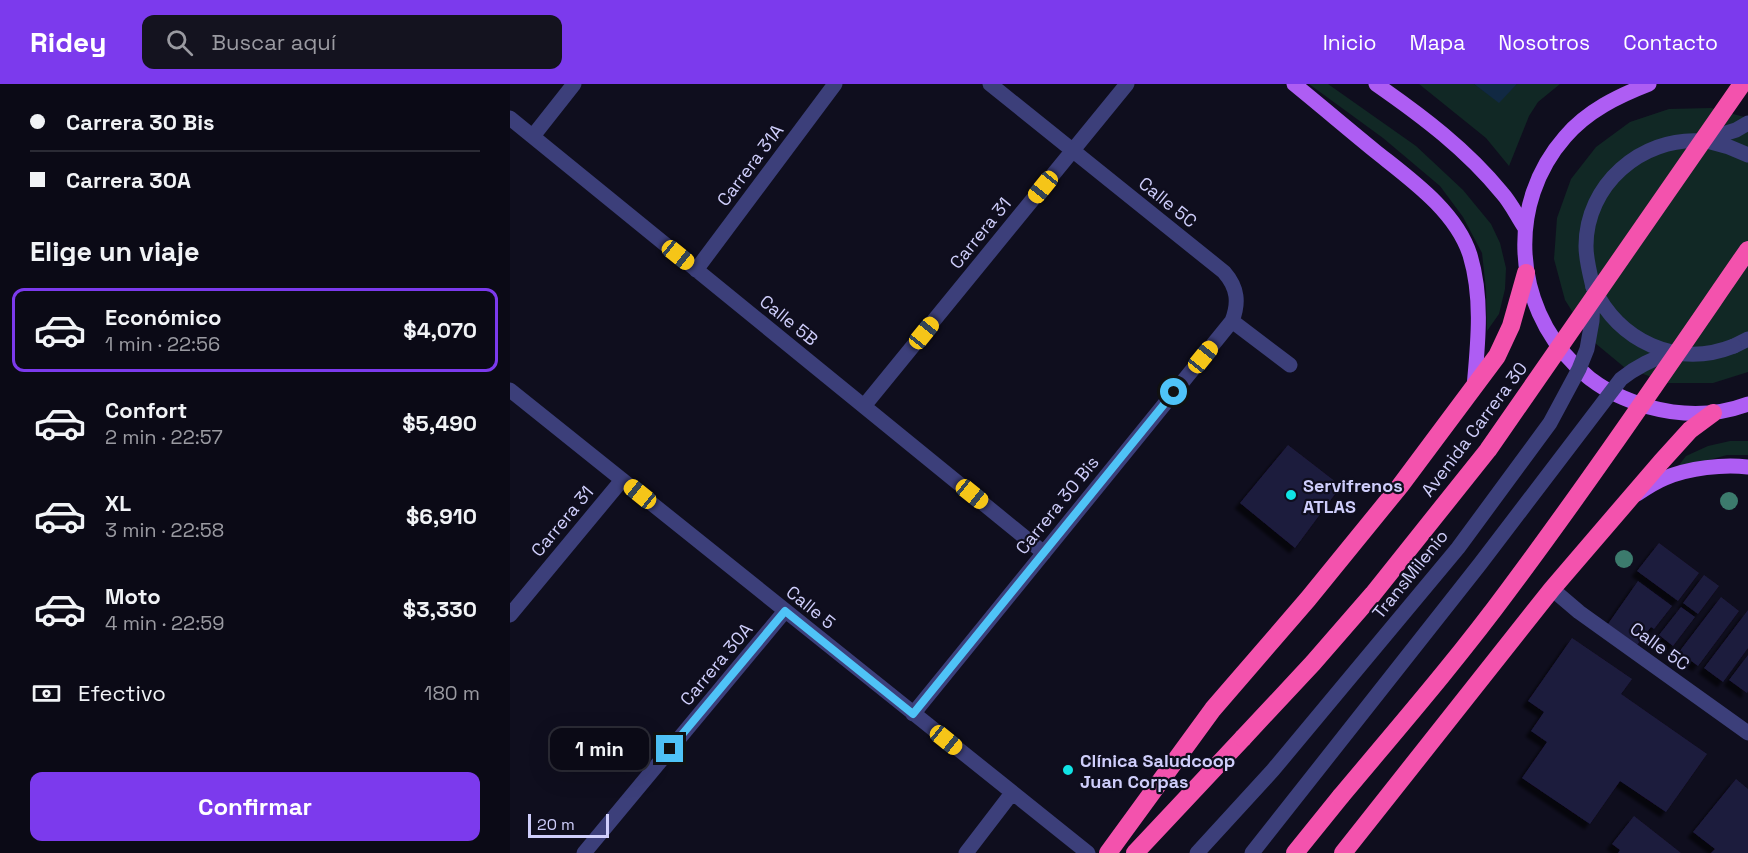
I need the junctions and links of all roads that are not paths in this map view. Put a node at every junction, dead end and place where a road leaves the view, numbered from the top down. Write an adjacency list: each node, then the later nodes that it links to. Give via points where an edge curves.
1 (574, 84): 13 (street)
2 (835, 84): 19 (street, Carrera 31A)
3 (990, 84): 15 (street, Calle 5C)
4 (1127, 84): 15 (street, Carrera 31)
5 (1294, 84): 27 (main road, via 1423,190 1455,228 1469,252 1475,275 1479,315)
6 (1376, 84): 17 (main road, via 1451,139 1503,194)
7 (1649, 84): 17 (main road, via 1618,96 1565,137 1546,164 1532,195)
8 (1735, 84): 10 (main road)
9 (1742, 84): 47 (highway, Avenida Carrera 30, bridge, via 1488,450 1313,663)
10 (1748, 88)
11 (510, 118): 13 (street, Calle 5B)
12 (1748, 123): 14 (street, TransMilenio, bridge)
13 (533, 136): 19 (street, Calle 5B)
14 (1701, 141): 16 (street, TransMilenio, bridge, via 1717,142); 21 (street, TransMilenio, via 1654,148 1629,162 1609,182 1594,206 1587,232 1587,261)
15 (1072, 150): 22 (street, Calle 5C, via 1224,272 1236,294); 30 (street, Carrera 31)
16 (1748, 155)
17 (1525, 228): 20 (main road)
18 (1748, 250): 50 (highway, bridge, via 1510,588 1443,675)
19 (696, 270): 30 (street, Calle 5B)
20 (1526, 273): 27 (highway, via 1515,315 1497,356); 31 (main road, via 1539,315 1561,351 1592,380 1629,401 1660,410)
21 (1593, 287): 25 (street, TransMilenio, bridge, via 1609,314 1624,329 1650,345); 48 (street, TransMilenio, bridge, via 1587,349 1550,423 1458,548 1273,770)
22 (1232, 321): 26 (street); 36 (street, Carrera 30 Bis)
23 (1748, 339): 24 (street, TransMilenio)
24 (1741, 347): 25 (street, TransMilenio, bridge, via 1702,354)
25 (1672, 352): 49 (street, TransMilenio, bridge, via 1651,359 1621,379)
26 (1290, 365)
27 (1474, 387): 46 (highway, via 1308,599 1213,709)
28 (510, 390): 34 (street, Calle 5)
29 (1748, 404): 31 (main road)
30 (864, 406): 36 (street, Calle 5B)
31 (1722, 412): 32 (main road); 35 (highway, via 1690,430)
32 (1748, 416)
33 (1748, 467): 35 (main road, via 1728,465 1677,473)
34 (622, 480): 38 (street, Calle 5); 39 (street, Carrera 31)
35 (1632, 497): 37 (highway)
36 (1044, 553): 40 (street, Carrera 30 Bis)
37 (1552, 589): 41 (street, Calle 5C); 51 (highway)
38 (785, 611): 40 (street, Calle 5); 43 (street, Carrera 30A)
39 (510, 615)
40 (913, 714): 42 (street, Calle 5)
41 (1748, 733)
42 (1012, 793): 44 (street); 45 (street, Calle 5)
43 (584, 853)
44 (966, 853)
45 (1088, 853)
46 (1108, 853)
47 (1135, 853)
48 (1197, 853)
49 (1252, 853)
50 (1294, 853)
51 (1343, 853)

